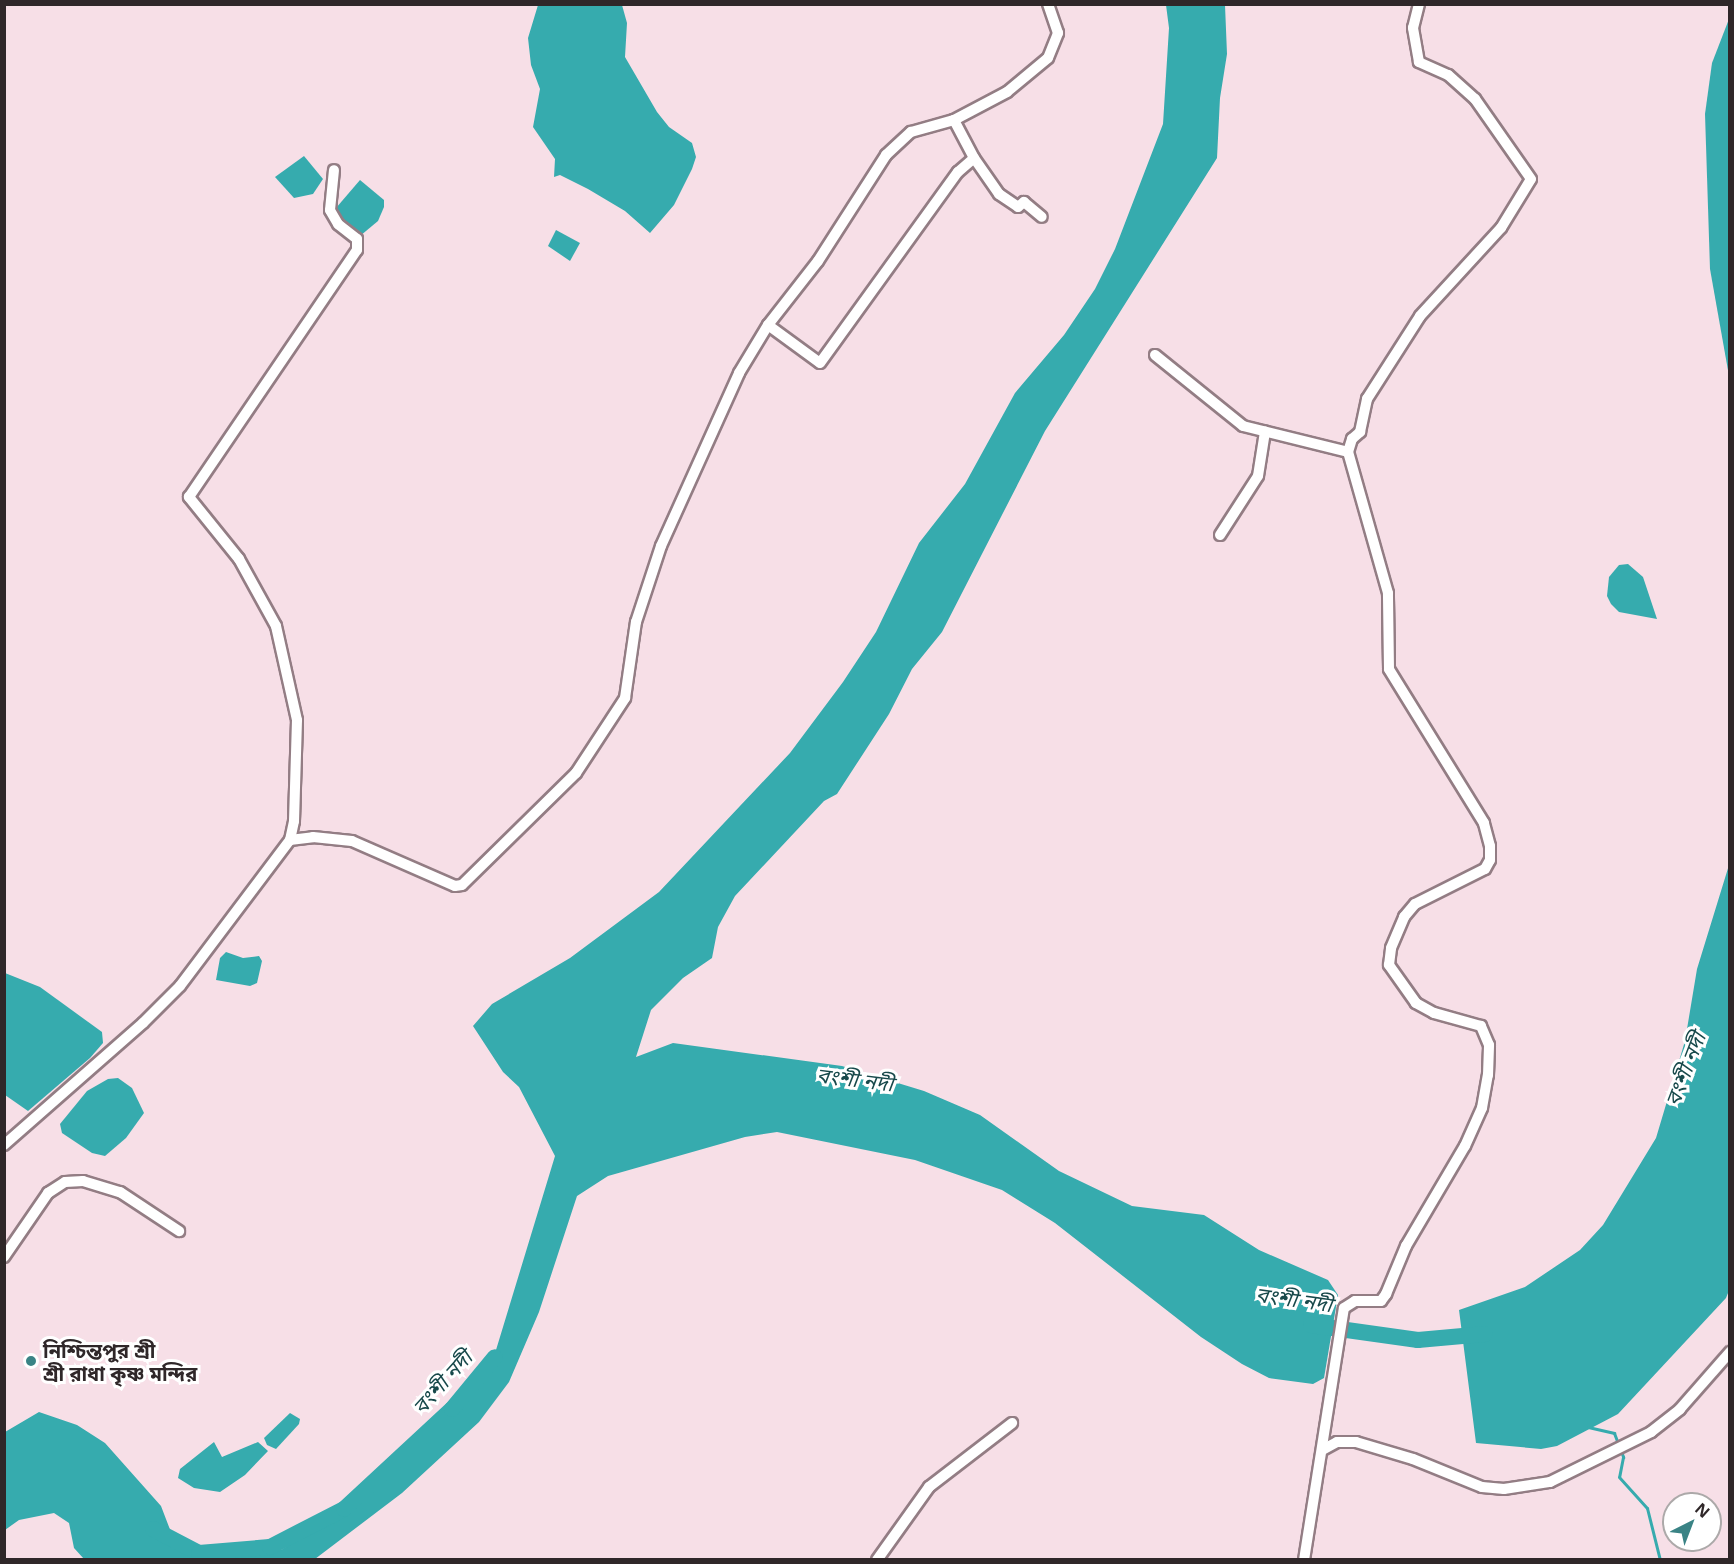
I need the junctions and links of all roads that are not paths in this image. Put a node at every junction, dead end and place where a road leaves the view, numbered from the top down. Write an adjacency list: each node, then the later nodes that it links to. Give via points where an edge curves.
1 (1048, 4): 3 (street, via 1058,33 1048,58 1007,92)
2 (1419, 4): 10 (street, via 1413,28 1419,62 1448,75 1475,99 1523,163 1530,183 1501,228 1419,316 1368,399 1360,432 1352,439)
3 (954, 120): 4 (street); 7 (street, via 911,132 886,155 818,261)
4 (974, 158): 6 (street, via 999,194 1018,207 1024,202); 7 (street, via 958,172 820,363)
5 (334, 170): 12 (street, via 330,210 338,224 357,239 357,250 189,497 239,559 276,626 297,720)
6 (1042, 217)
7 (768, 325): 12 (street, via 739,374 661,546 636,622 625,698 576,773 462,885 455,886 352,841 313,837)
8 (1155, 355): 9 (street, via 1243,426)
9 (1265, 432): 10 (street); 11 (street, via 1258,476)
10 (1348, 452): 18 (street, via 1388,593 1389,669 1484,823 1490,846 1485,869 1415,904 1404,917 1391,948 1389,965 1416,1003 1434,1013 1481,1026 1489,1045 1482,1108 1447,1181 1406,1246 1381,1301 1348,1303 1338,1330)
11 (1220, 535)
12 (290, 840): 13 (street, via 180,986 135,1031)
13 (4, 1145)
14 (179, 1231): 15 (street, via 120,1192 83,1181 65,1182 48,1193)
15 (4, 1257)
16 (1730, 1352): 18 (street, via 1680,1409 1651,1431 1550,1482 1504,1489 1482,1487 1413,1459 1356,1442 1337,1442)
17 (1012, 1423): 19 (street, via 929,1487)
18 (1324, 1449): 20 (street)
19 (877, 1560)
20 (1304, 1560)

